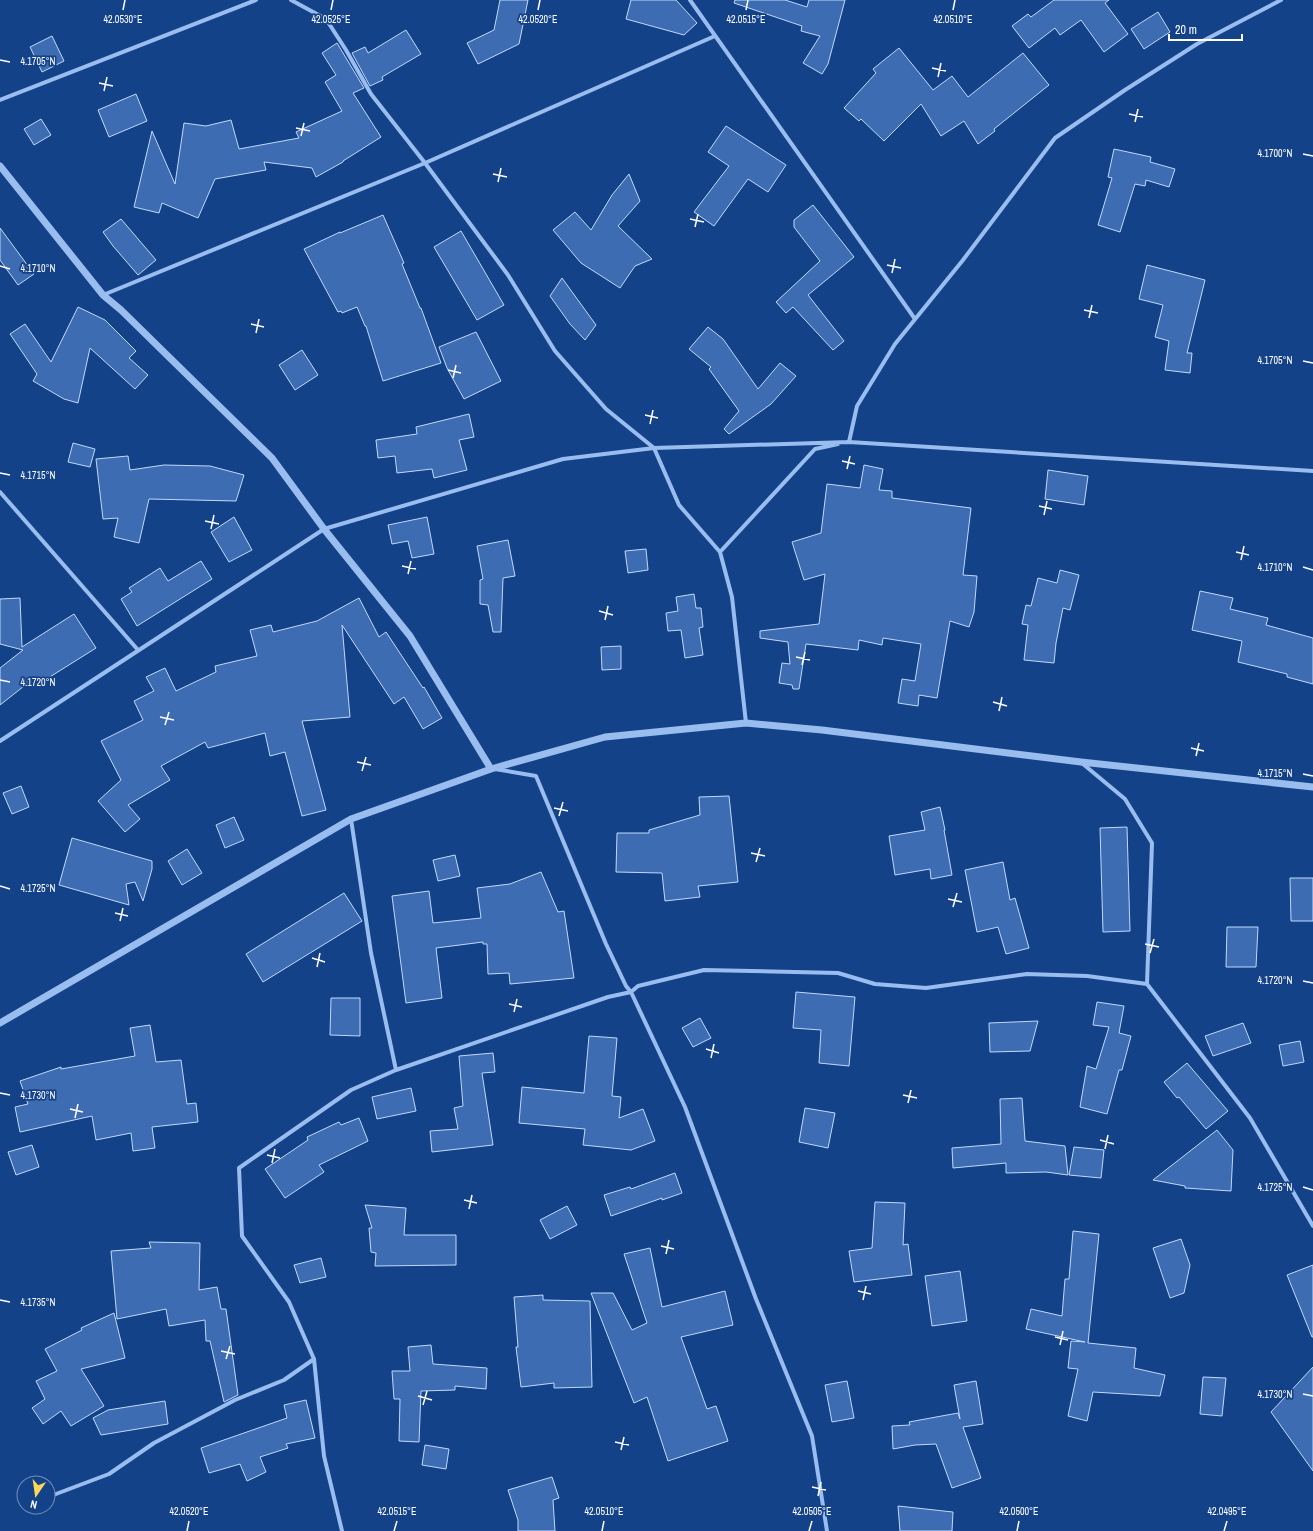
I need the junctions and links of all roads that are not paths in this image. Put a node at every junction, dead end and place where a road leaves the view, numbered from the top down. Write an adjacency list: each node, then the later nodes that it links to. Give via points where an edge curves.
1 (256, 0): 6 (street)
2 (291, 0): 7 (street, via 326,19 370,94)
3 (690, 0): 5 (street)
4 (1281, 0): 10 (street, via 1197,44 1055,138)
5 (715, 36): 7 (street); 10 (street)
6 (0, 100)
7 (425, 163): 9 (street); 12 (street, via 508,275 555,352 606,409)
8 (0, 166): 9 (street)
9 (103, 295): 15 (street, via 272,458)
10 (915, 319): 11 (street, via 895,344 857,406)
11 (849, 442): 12 (street); 13 (street); 16 (street, via 815,449)
12 (654, 448): 15 (street, via 563,459); 16 (street, via 679,505)
13 (1313, 471)
14 (0, 492): 17 (street)
15 (324, 529): 17 (street); 21 (street, via 410,636)
16 (720, 552): 18 (street, via 732,597)
17 (138, 650): 19 (street)
18 (746, 723): 20 (street); 21 (street, via 605,737)
19 (0, 741)
20 (1081, 762): 22 (street); 24 (street, via 1125,798 1152,843)
21 (491, 769): 23 (street); 25 (street, via 536,776 606,944)
22 (1313, 786)
23 (351, 819): 26 (street); 27 (street, via 371,953)
24 (1147, 984): 25 (street, via 1087,976 1027,974 926,988 875,984 838,973 704,970 638,986); 28 (street, via 1250,1118)
25 (631, 992): 27 (street, via 608,997); 32 (street, via 685,1107 756,1299 812,1436)
26 (0, 1023)
27 (396, 1070): 29 (street, via 351,1090 239,1168 242,1236 289,1302)
28 (1313, 1226)
29 (314, 1359): 30 (street, via 284,1380 235,1400 154,1443 109,1474); 31 (street, via 324,1456)
30 (56, 1494)
31 (342, 1531)
32 (827, 1531)

